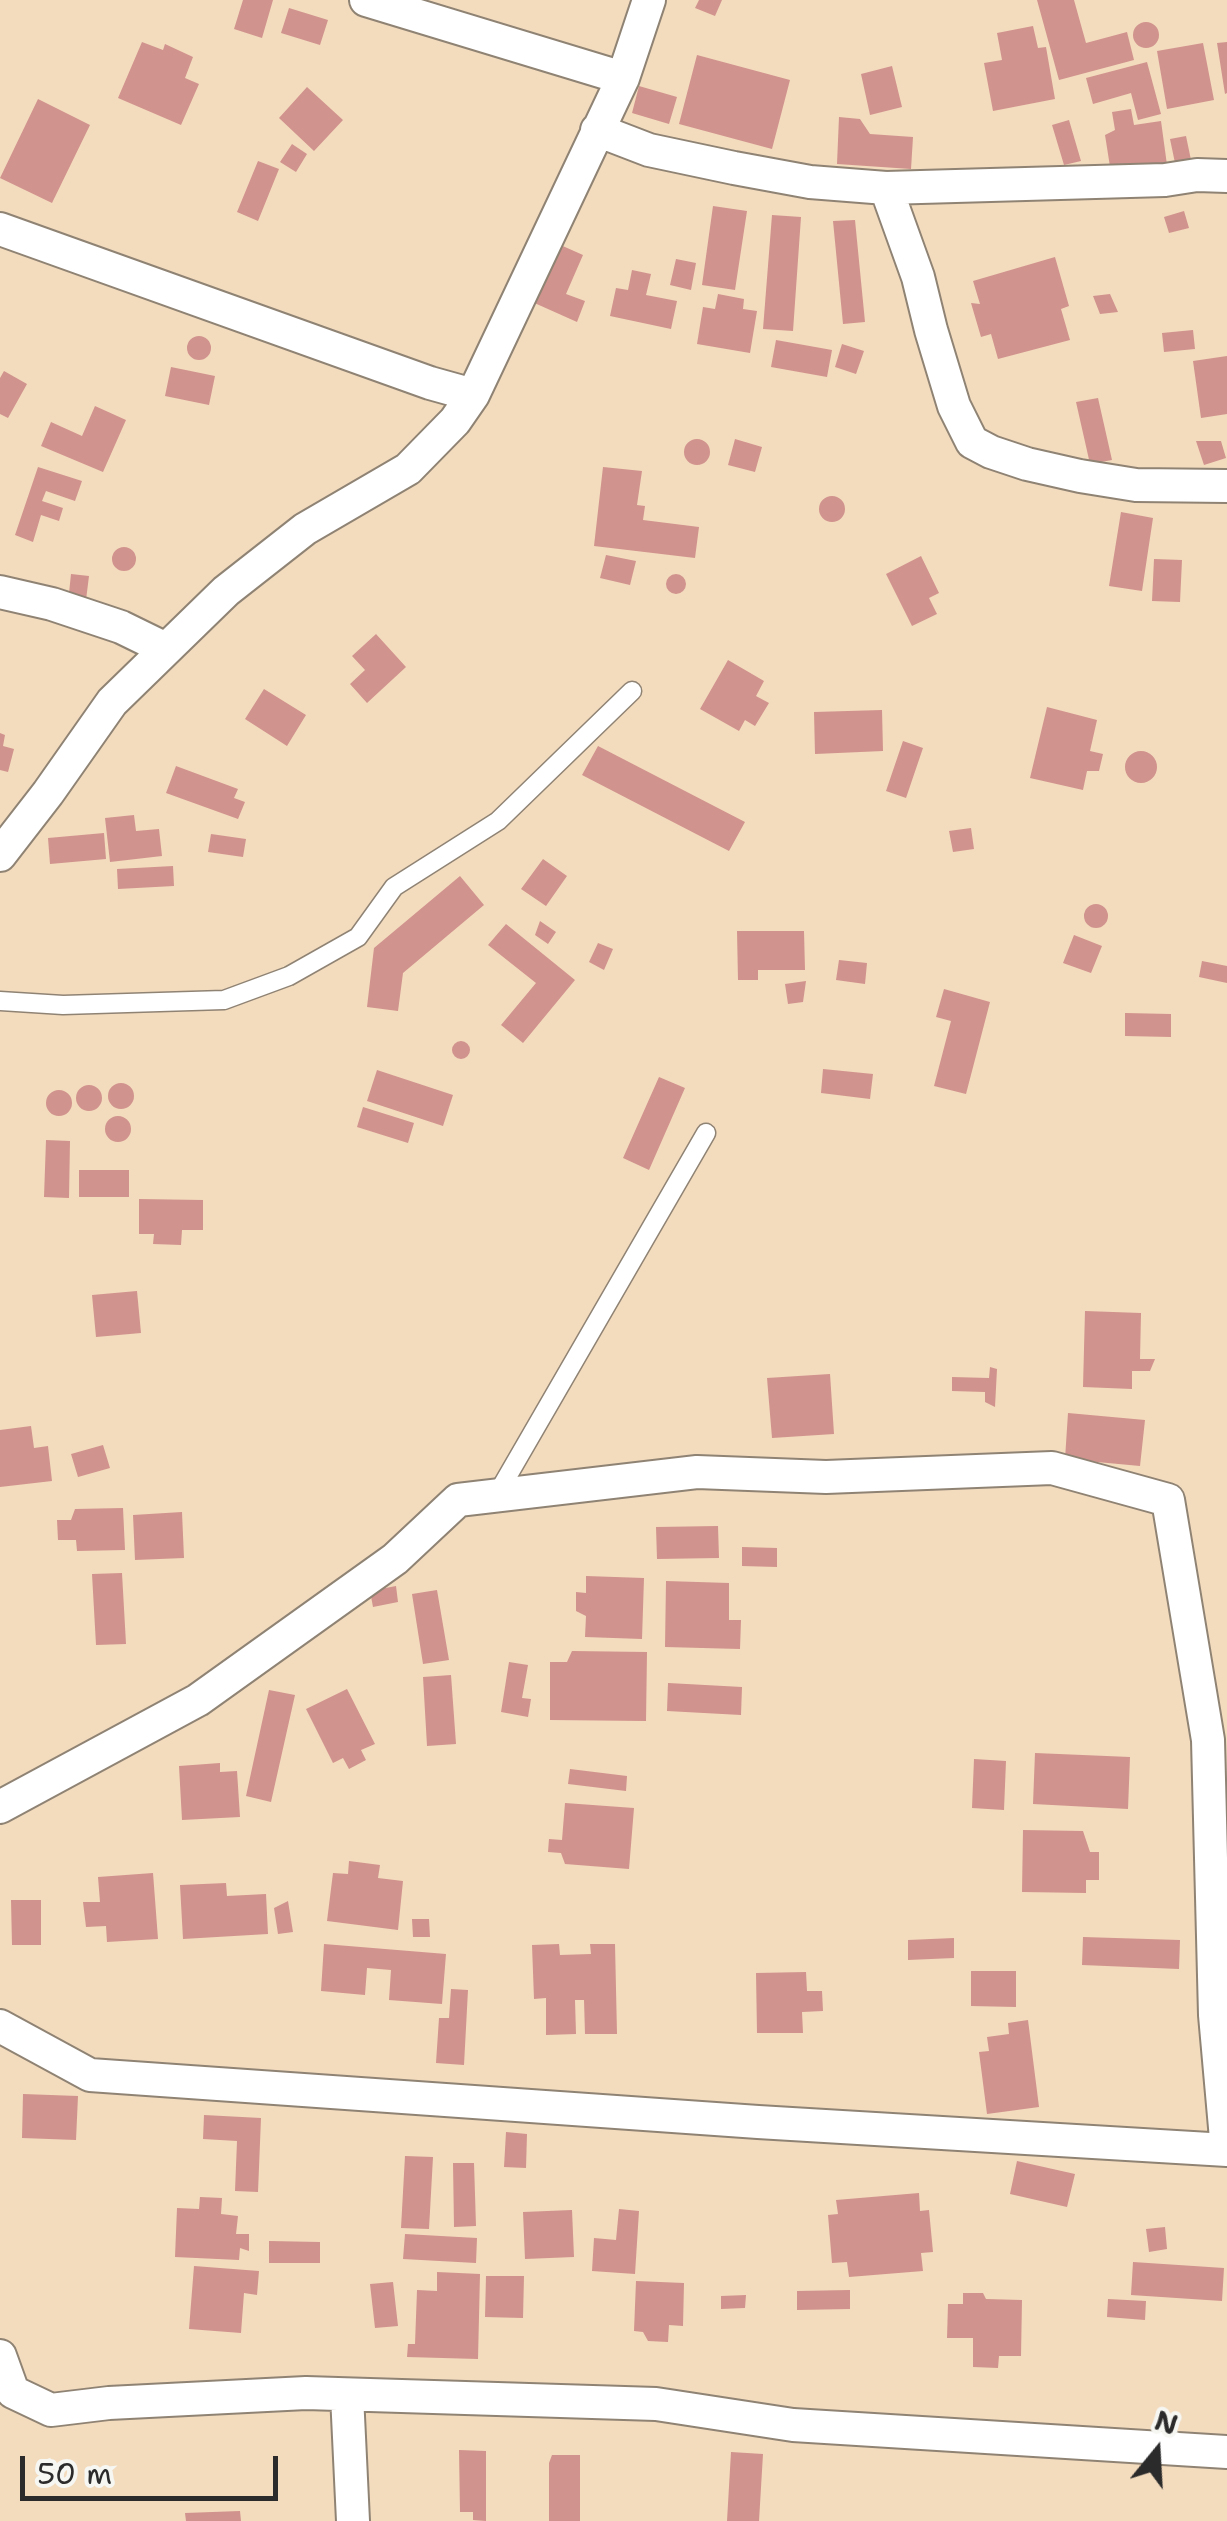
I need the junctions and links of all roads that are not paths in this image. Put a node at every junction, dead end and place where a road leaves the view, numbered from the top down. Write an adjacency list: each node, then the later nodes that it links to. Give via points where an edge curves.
1 (366, 0): 3 (street)
2 (650, 0): 3 (street)
3 (622, 78): 4 (street)
4 (597, 130): 6 (street, via 648,150 734,168); 8 (street)
5 (1227, 176): 6 (street)
6 (886, 188): 9 (street, via 954,406 972,442 1080,476 1136,485)
7 (0, 230): 8 (street)
8 (473, 394): 11 (street, via 408,469 305,529 226,590)
9 (1227, 486)
10 (0, 592): 11 (street, via 121,626)
11 (166, 648): 13 (street, via 112,702)
12 (632, 691): 14 (lane, via 498,821 394,887 358,938 289,976 224,1000)
13 (0, 855)
14 (0, 1001)
15 (706, 1133): 16 (lane)
16 (496, 1496): 17 (street, via 458,1500 395,1559 198,1700); 19 (street, via 698,1472 826,1477 1052,1468 1168,1500 1208,1740 1215,2015)
17 (0, 1807)
18 (0, 2026): 19 (street, via 90,2074)
19 (1227, 2150)
20 (1, 2369): 21 (street, via 13,2392 51,2410)
21 (347, 2395): 22 (street, via 656,2404 793,2425); 23 (street)
22 (1227, 2452)
23 (354, 2521)

